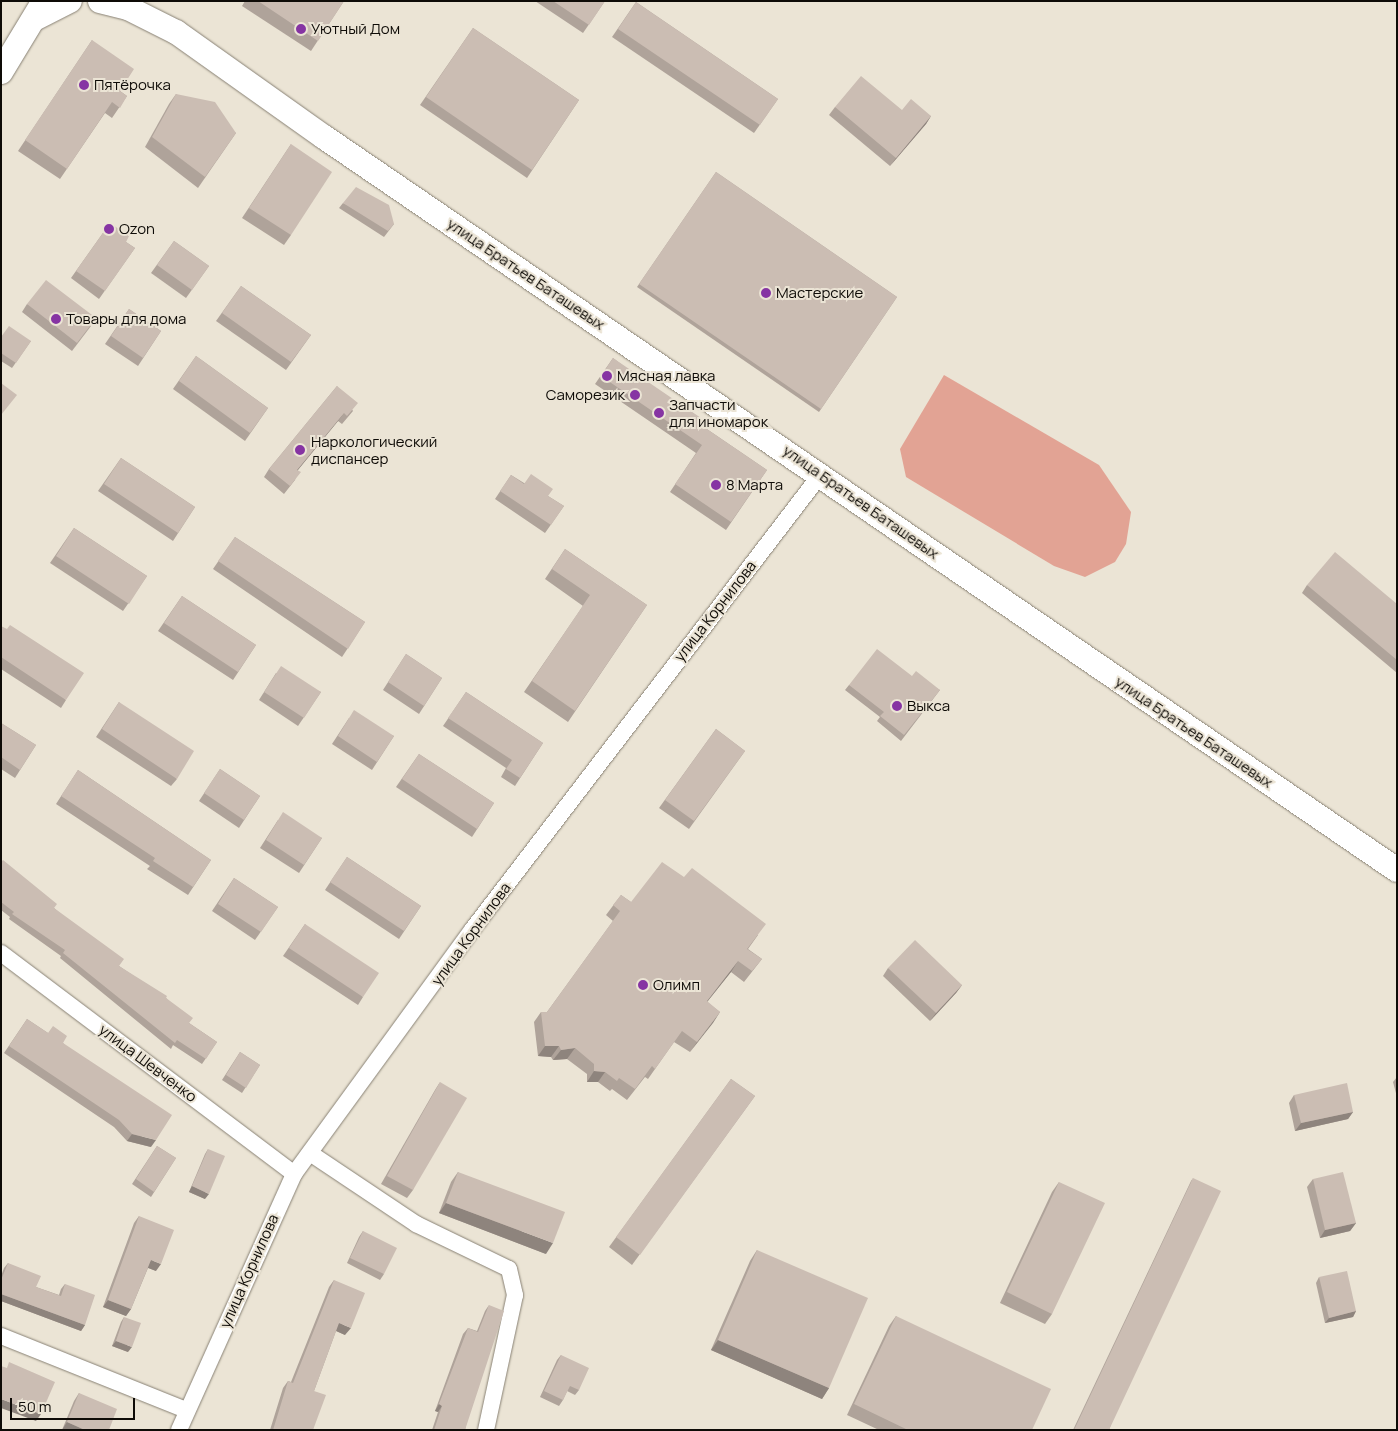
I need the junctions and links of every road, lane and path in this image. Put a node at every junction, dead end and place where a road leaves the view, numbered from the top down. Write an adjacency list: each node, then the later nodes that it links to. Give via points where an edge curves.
1 (70, 1): 4 (street)
2 (100, 1): 5 (street, улица Братьев Баташевых, via 128,8)
3 (157, 1): 5 (street, улица Братьев Баташевых)
4 (40, 9): 6 (street)
5 (176, 32): 7 (street, улица Братьев Баташевых, via 324,137)
6 (1, 72)
7 (821, 474): 8 (street, улица Братьев Баташевых); 10 (street, улица Корнилова, via 472,930)
8 (1397, 870)
9 (1, 953): 11 (street, улица Шевченко)
10 (310, 1153): 11 (street, улица Корнилова); 15 (street, via 416,1224 509,1269 515,1295)
11 (294, 1174): 13 (street, улица Корнилова)
12 (1, 1336): 13 (street)
13 (186, 1410): 14 (street, улица Корнилова)
14 (179, 1430)
15 (486, 1430)

